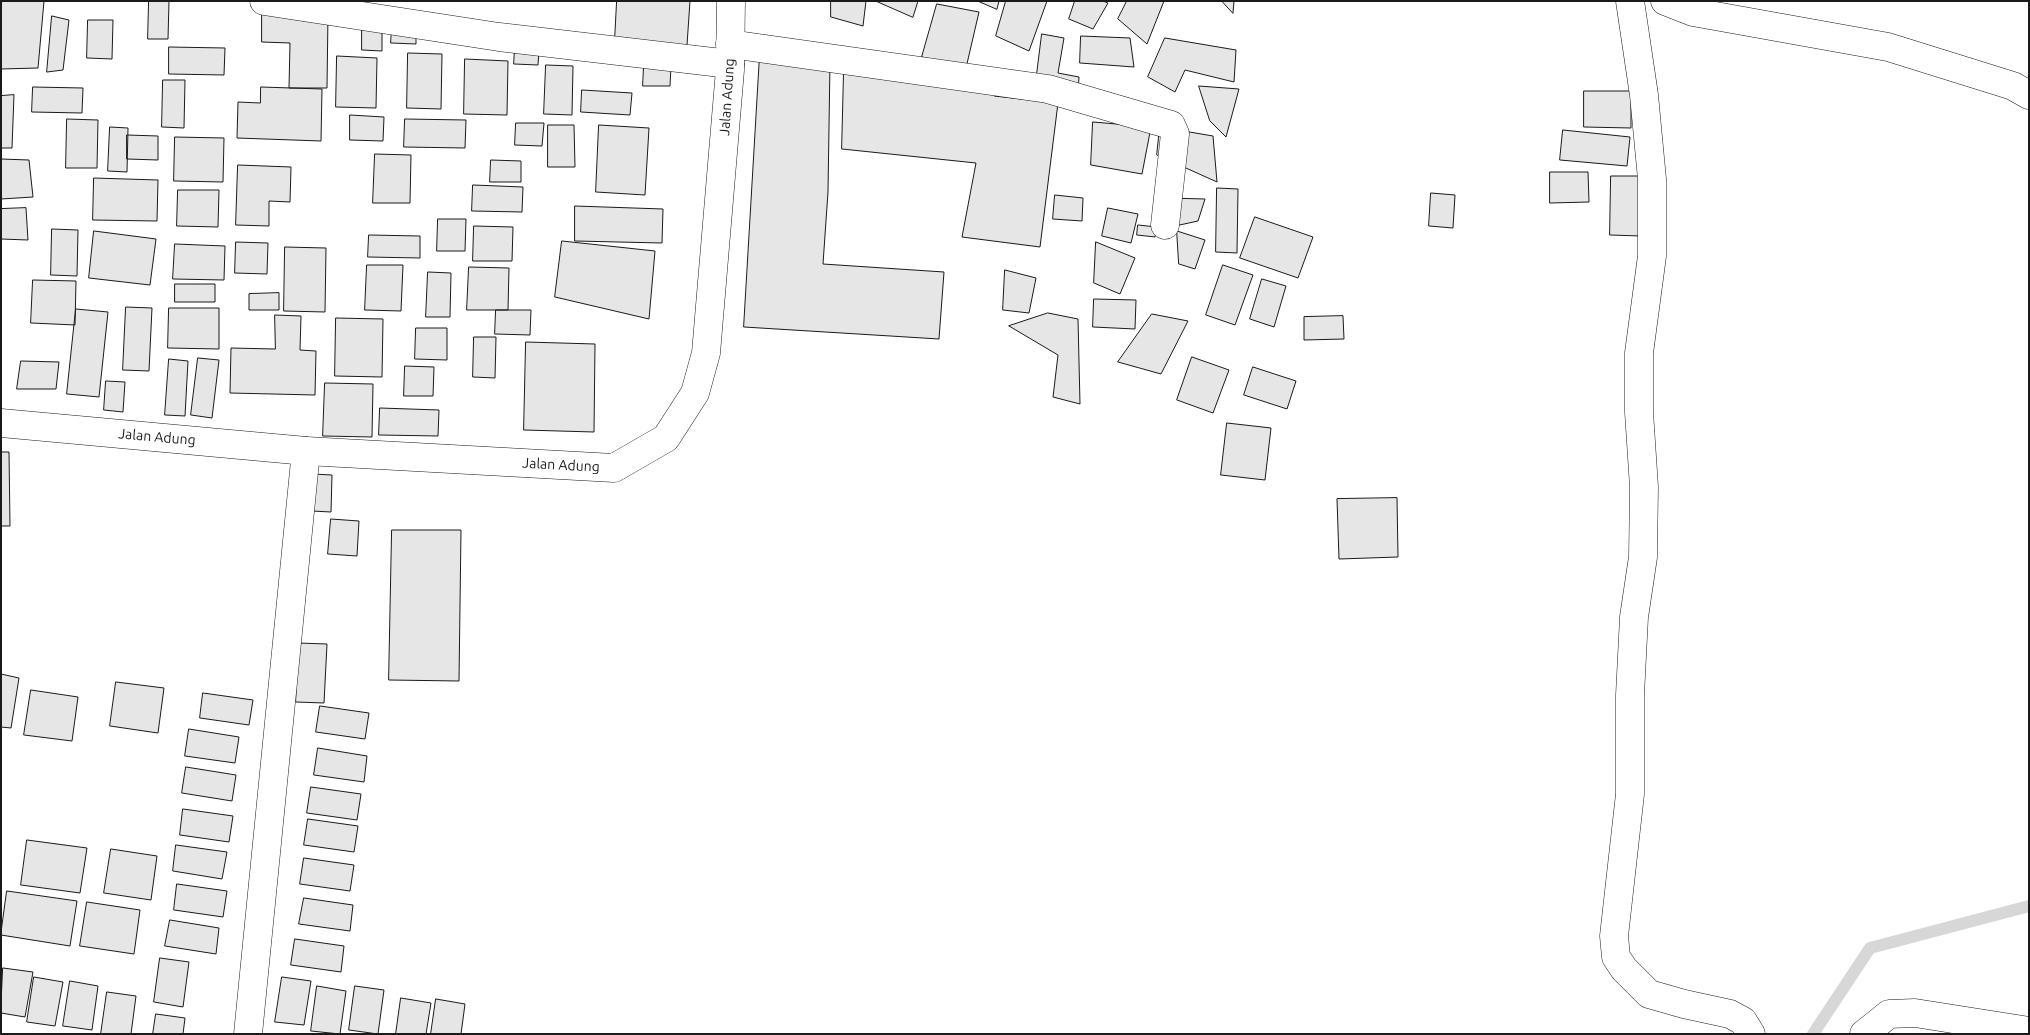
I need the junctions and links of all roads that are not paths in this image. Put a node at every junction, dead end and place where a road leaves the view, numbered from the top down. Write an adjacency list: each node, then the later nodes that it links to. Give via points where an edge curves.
1 (264, 1): 5 (street, via 499,37)
2 (731, 1): 5 (street, Jalan Adung)
3 (1630, 1): 12 (street, via 1652,180 1652,256 1639,353 1643,557 1634,617 1630,794 1614,936 1616,957 1650,994 1730,1014 1743,1021)
4 (1665, 1): 6 (street, via 1693,12 1888,47 2013,86)
5 (730, 54): 7 (street, via 1048,88 1171,125 1175,134); 9 (street, Jalan Adung, via 706,353 695,393 666,438 614,468)
6 (2029, 95)
7 (1165, 225)
8 (1, 423): 9 (street, Jalan Adung)
9 (306, 451): 11 (street)
10 (2029, 1031): 13 (street, via 1898,1013 1889,1014)
11 (248, 1034)
12 (1752, 1034)
13 (1864, 1034)

